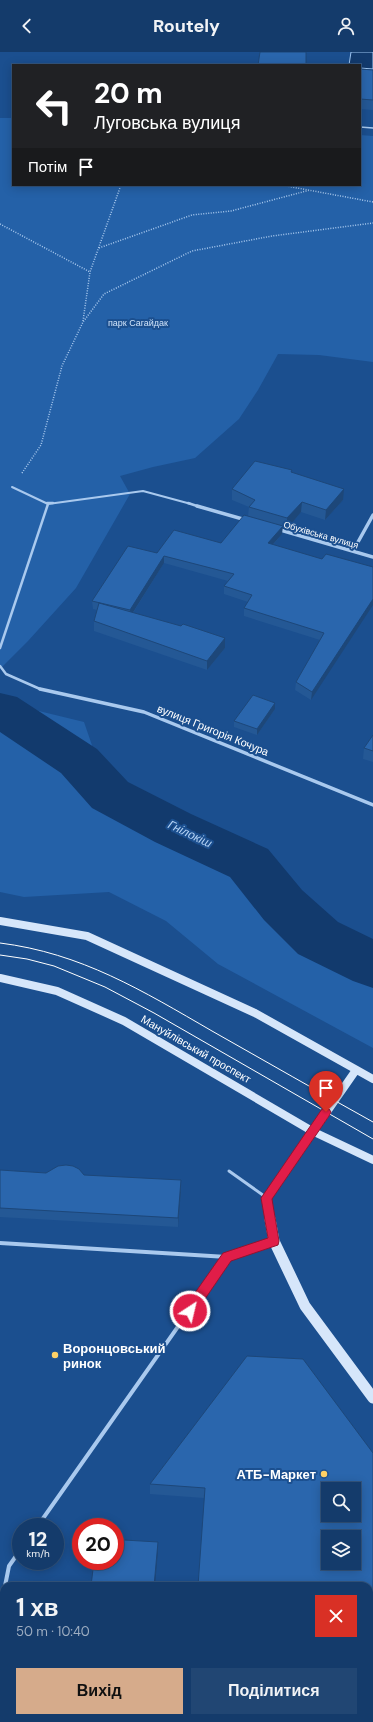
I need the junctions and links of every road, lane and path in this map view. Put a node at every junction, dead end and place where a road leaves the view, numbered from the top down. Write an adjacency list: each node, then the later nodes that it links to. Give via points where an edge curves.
1 (361, 127): 2 (lane)
2 (373, 128)
3 (121, 186): 9 (path)
4 (287, 186): 5 (path)
5 (310, 190): 6 (path); 9 (path, via 231,211 192,216)
6 (373, 202)
7 (373, 223): 11 (path, via 272,236 192,251 104,294)
8 (0, 224): 10 (path)
9 (99, 248): 10 (path)
10 (90, 272): 11 (path)
11 (83, 322): 12 (path, via 59,372 41,445)
12 (12, 487): 13 (lane)
13 (48, 504): 14 (lane, via 143,491); 20 (lane)
14 (197, 506): 16 (street)
15 (373, 515): 18 (street)
16 (249, 521)
17 (271, 527): 18 (street, Обухівська вулиця)
18 (352, 551): 19 (street, Обухівська вулиця)
19 (373, 557)
20 (0, 648)
21 (0, 666): 22 (lane, via 6,674)
22 (40, 689): 23 (street, вулиця Григорія Кочура, via 144,712)
23 (373, 805)
24 (0, 921): 26 (main road, via 87,936 255,1013)
25 (0, 978): 28 (main road, Мануйлівський проспект, via 57,990 124,1021)
26 (356, 1070): 27 (main road); 28 (main road)
27 (373, 1079)
28 (312, 1131): 29 (main road, Мануйлівський проспект); 31 (main road)
29 (373, 1160)
30 (229, 1171): 31 (lane)
31 (267, 1198): 32 (main road)
32 (274, 1241): 34 (lane); 35 (main road, via 306,1306)
33 (0, 1243): 34 (lane)
34 (227, 1257): 36 (lane)
35 (373, 1398)
36 (43, 1518)
37 (12, 1562): 38 (lane)
38 (6, 1582)

